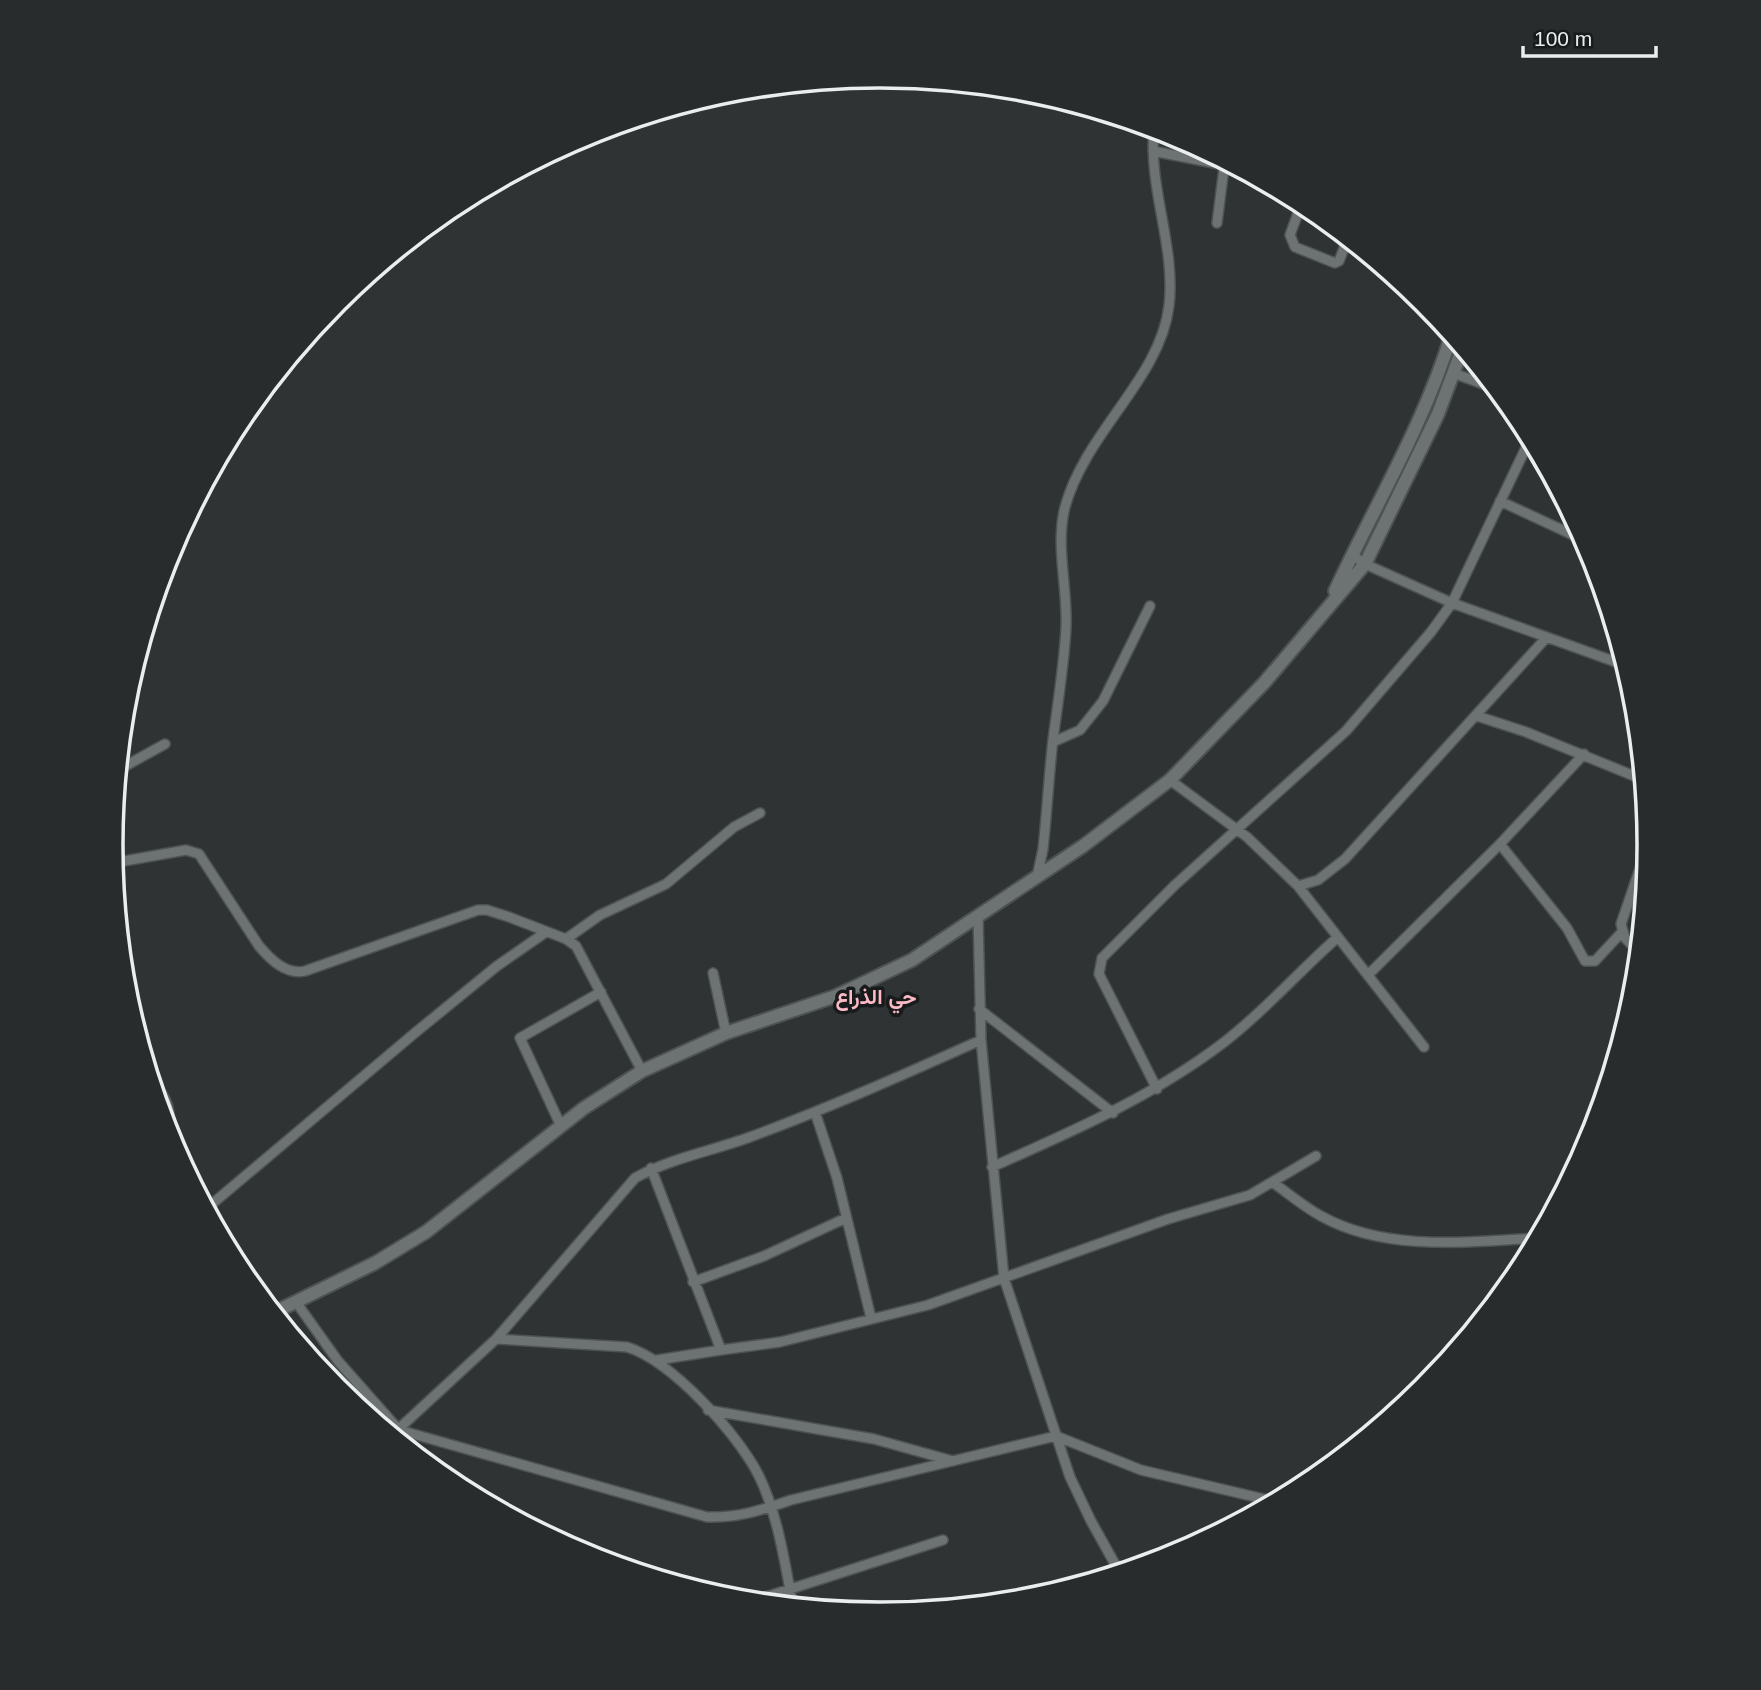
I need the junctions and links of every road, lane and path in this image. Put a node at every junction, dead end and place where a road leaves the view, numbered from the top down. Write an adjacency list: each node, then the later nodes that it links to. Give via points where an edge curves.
1 (1154, 139): 2 (street)
2 (1153, 151): 3 (street); 23 (street, via 1171,277 1168,309 1149,363 1090,447 1065,508 1066,624)
3 (1206, 161)
4 (1224, 170): 6 (street)
5 (1298, 213): 7 (street, via 1290,235 1295,247 1335,262)
6 (1217, 223)
7 (1345, 246)
8 (1448, 344): 15 (main road, via 1414,436)
9 (1459, 357): 10 (main road)
10 (1453, 373): 11 (street); 16 (main road)
11 (1480, 383)
12 (1526, 448): 13 (street)
13 (1500, 501): 14 (street); 17 (street)
14 (1571, 534)
15 (1352, 555): 16 (street); 18 (main road)
16 (1365, 564): 17 (street); 18 (main road)
17 (1452, 603): 20 (street); 30 (street, via 1346,731)
18 (1329, 604): 28 (main road, via 1264,683)
19 (1150, 606): 23 (street, via 1103,701 1080,730)
20 (1546, 638): 21 (street); 22 (street)
21 (1615, 662)
22 (1477, 716): 25 (street); 35 (street, via 1339,865 1318,880)
23 (1053, 743): 34 (street)
24 (166, 744): 26 (street)
25 (1584, 754): 27 (street); 31 (street)
26 (127, 765)
27 (1634, 776)
28 (1170, 780): 30 (street); 34 (main road)
29 (760, 813): 40 (street, via 734,827 666,884 600,915)
30 (1236, 829): 35 (street); 50 (street, via 1112,945 1099,966 1117,1014)
31 (1500, 844): 38 (street, via 1567,928 1586,961 1595,961); 43 (street)
32 (124, 861): 37 (street, via 186,850 200,854 259,946 292,971 305,971 478,910 497,912)
33 (1637, 876): 38 (street, via 1622,918)
34 (1037, 878): 36 (main road)
35 (1298, 886): 39 (street)
36 (978, 916): 45 (street); 46 (main road, via 875,980)
37 (546, 932): 40 (street); 58 (street, via 497,966)
38 (1622, 932): 41 (street)
39 (1338, 937): 43 (street); 50 (street, via 1226,1041)
40 (566, 939): 44 (street, via 583,955)
41 (1632, 944)
42 (713, 973): 46 (street)
43 (1369, 974): 48 (street)
44 (601, 992): 49 (street); 53 (street, via 520,1038)
45 (979, 1009): 47 (street); 52 (street)
46 (726, 1033): 49 (main road)
47 (981, 1040): 51 (street); 55 (street)
48 (1424, 1047)
49 (642, 1071): 53 (main road)
50 (1157, 1089): 52 (street)
51 (815, 1112): 56 (street); 59 (street)
52 (1113, 1112): 55 (street)
53 (561, 1126): 63 (main road, via 426,1232)
54 (1316, 1156): 57 (street)
55 (992, 1167): 61 (street)
56 (652, 1168): 62 (street); 66 (street, via 618,1194)
57 (1272, 1182): 60 (street, via 1319,1216 1374,1234 1447,1244); 61 (street, via 1250,1195)
58 (213, 1203)
59 (846, 1218): 62 (street); 65 (street)
60 (1528, 1239)
61 (1004, 1278): 65 (street, via 928,1305); 73 (street)
62 (693, 1282): 67 (street)
63 (296, 1302): 64 (main road); 70 (street)
64 (282, 1309)
65 (871, 1318): 67 (street, via 780,1342)
66 (496, 1339): 68 (street, via 627,1347); 71 (street)
67 (721, 1350): 68 (street)
68 (656, 1360): 69 (street)
69 (708, 1410): 74 (street, via 874,1439); 76 (street, via 747,1457)
70 (382, 1416)
71 (399, 1430)
72 (407, 1436): 76 (street, via 706,1517 733,1517)
73 (1056, 1436): 74 (street); 75 (street, via 1131,1467); 78 (street, via 1091,1521)
74 (953, 1461): 76 (street)
75 (1263, 1499)
76 (770, 1507): 79 (street)
77 (943, 1540): 79 (street)
78 (1116, 1565)
79 (790, 1589): 80 (street); 81 (street)
80 (773, 1595)
81 (791, 1597)

